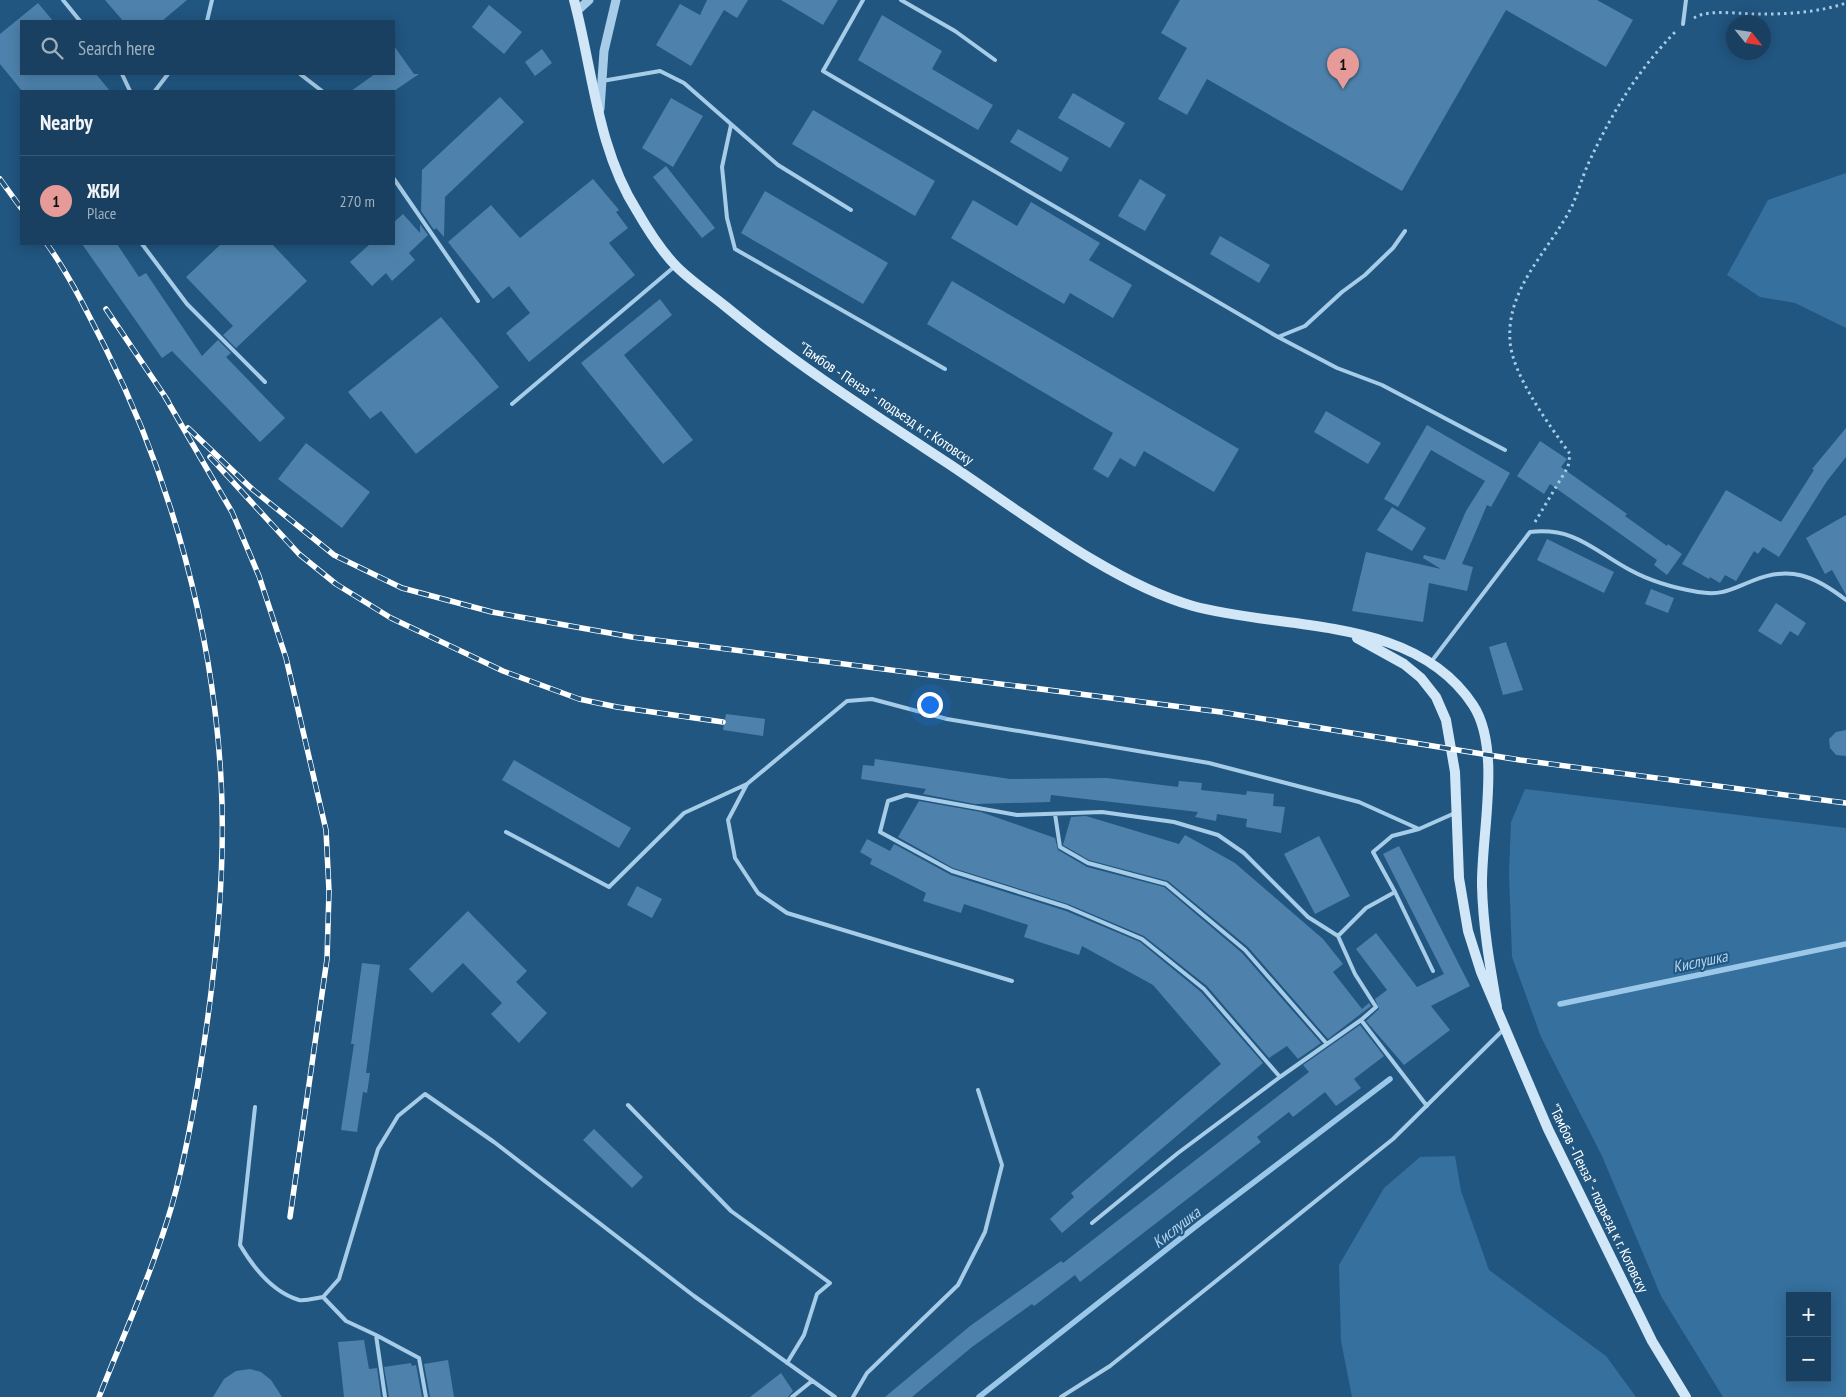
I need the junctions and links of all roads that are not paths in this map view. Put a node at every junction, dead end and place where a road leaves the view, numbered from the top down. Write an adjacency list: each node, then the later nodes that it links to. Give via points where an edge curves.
1 (64, 0): 10 (lane)
2 (212, 0): 11 (lane)
3 (574, 0): 9 (main road, "Тамбов - Пенза" - подъезд к г. Котовску)
4 (588, 0): 9 (street)
5 (616, 0): 17 (street, via 604,50)
6 (863, 0): 29 (lane, via 823,71)
7 (901, 0): 13 (lane, via 955,31)
8 (1686, 0): 12 (lane)
9 (577, 11): 21 (main road, "Тамбов - Пенза" - подъезд к г. Котовску)
10 (79, 20)
11 (207, 20)
12 (1683, 24)
13 (995, 60)
14 (122, 75): 18 (lane)
15 (167, 75): 19 (lane)
16 (301, 75): 20 (lane)
17 (602, 81): 21 (street); 22 (lane, via 660,71 684,83)
18 (130, 90)
19 (156, 90)
20 (321, 90)
21 (599, 115): 27 (main road, "Тамбов - Пенза" - подъезд к г. Котовску, via 624,190)
22 (731, 125): 24 (lane, via 778,165); 30 (lane, via 722,167 735,250)
23 (395, 180): 28 (lane)
24 (851, 210)
25 (1405, 231): 29 (lane, via 1393,248 1365,275 1305,326)
26 (143, 245): 31 (lane, via 187,304)
27 (676, 266): 32 (lane); 35 (main road, "Тамбов - Пенза" - подъезд к г. Котовску, via 765,338 898,430 1112,570 1196,607)
28 (478, 301)
29 (1278, 337): 33 (lane, via 1337,368 1382,385)
30 (944, 369)
31 (265, 382)
32 (512, 404)
33 (1505, 450)
34 (1846, 600): 36 (lane, via 1822,582 1793,573 1774,574 1727,593 1700,593 1665,586 1630,570 1573,536 1550,530 1530,532)
35 (1349, 633): 36 (main road, "Тамбов - Пенза" - подъезд к г. Котовску, via 1379,638); 38 (main road, "Тамбов - Пенза" - подъезд к г. Котовску, via 1404,664 1436,697 1451,741 1455,772)
36 (1431, 662): 46 (main road, "Тамбов - Пенза" - подъезд к г. Котовску, via 1451,678 1475,707 1482,727 1488,775 1482,882 1484,938)
37 (747, 784): 40 (lane, via 847,701 872,699 947,719 1209,762 1359,802); 41 (lane, via 684,813 609,888); 45 (lane, via 728,820 735,858 758,893 787,913)
38 (1454, 813): 40 (lane); 46 (main road, "Тамбов - Пенза" - подъезд к г. Котовску, via 1459,878 1468,931)
39 (1055, 814): 43 (lane, via 1102,812 1174,822 1218,835 1244,853 1308,917); 49 (lane, via 1060,847 1088,862 1166,884 1245,950); 50 (lane, via 1016,815 906,796 888,801 880,832 952,871 1067,907 1142,939 1204,989)
40 (1419, 829): 42 (lane, via 1392,836 1373,852)
41 (506, 832)
42 (1395, 892): 43 (lane, via 1366,908); 44 (lane)
43 (1338, 936): 47 (lane, via 1355,974 1376,1007)
44 (1433, 971)
45 (1012, 981)
46 (1497, 1007): 48 (main road, "Тамбов - Пенза" - подъезд к г. Котовску)
47 (1362, 1020): 49 (lane); 53 (lane)
48 (1504, 1029): 53 (lane); 66 (main road, "Тамбов - Пенза" - подъезд к г. Котовску, via 1590,1217 1652,1341)
49 (1327, 1044): 50 (lane)
50 (1280, 1077): 55 (lane, via 1178,1153)
51 (978, 1090): 64 (lane, via 1002,1165 985,1232 958,1285 867,1373)
52 (628, 1105): 58 (lane, via 731,1211 830,1283 817,1294 804,1335)
53 (1428, 1106): 65 (lane, via 1393,1139 1110,1366)
54 (256, 1107): 56 (lane, via 240,1245 250,1262 276,1288 301,1300)
55 (1092, 1224)
56 (323, 1297): 57 (lane, via 346,1320); 58 (lane, via 339,1279 378,1149 398,1116 425,1094 494,1142 694,1296)
57 (376, 1334): 60 (lane); 61 (lane, via 419,1358)
58 (787, 1363): 59 (lane)
59 (812, 1381): 62 (lane); 63 (lane)
60 (385, 1397)
61 (426, 1397)
62 (792, 1397)
63 (835, 1397)
64 (853, 1397)
65 (1061, 1397)
66 (1686, 1397)

